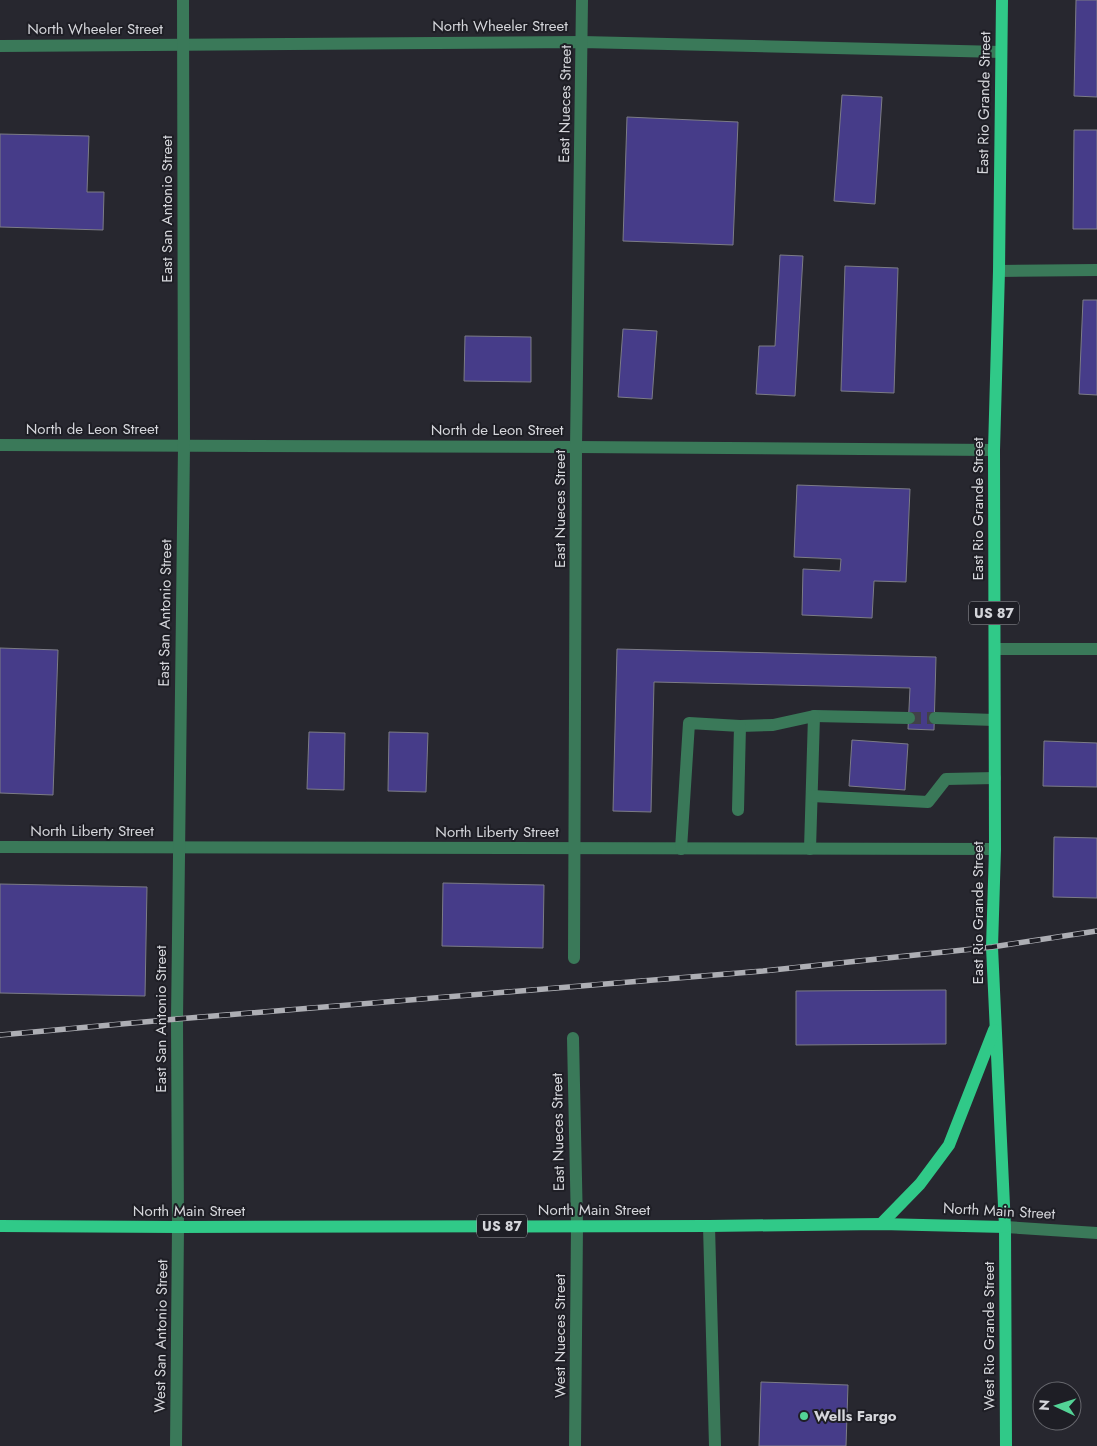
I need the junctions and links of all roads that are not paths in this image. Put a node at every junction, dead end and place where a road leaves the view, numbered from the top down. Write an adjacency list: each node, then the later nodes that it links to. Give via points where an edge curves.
1 (182, 0): 5 (street, East San Antonio Street)
2 (582, 0): 4 (street, East Nueces Street)
3 (1002, 0): 7 (main road, East Rio Grande Street / US 87)
4 (582, 42): 5 (street, North Wheeler Street); 7 (street, North Wheeler Street); 12 (street, East Nueces Street)
5 (183, 45): 6 (street, North Wheeler Street); 11 (street, East San Antonio Street)
6 (0, 46)
7 (1001, 52): 9 (main road, East Rio Grande Street / US 87)
8 (1097, 270): 9 (street)
9 (999, 271): 13 (main road, East Rio Grande Street / US 87)
10 (0, 445): 11 (street, North de Leon Street)
11 (184, 446): 12 (street, North de Leon Street); 25 (street, East San Antonio Street)
12 (576, 447): 13 (street, North de Leon Street); 26 (street, East Nueces Street)
13 (994, 450): 14 (main road, East Rio Grande Street / US 87)
14 (995, 649): 15 (street); 19 (main road, East Rio Grande Street / US 87)
15 (1097, 649)
16 (814, 716): 17 (street); 20 (street, via 773,725); 22 (street)
17 (909, 718)
18 (934, 718): 19 (street)
19 (994, 720): 21 (main road, East Rio Grande Street / US 87)
20 (740, 726): 23 (street); 27 (street, via 689,723)
21 (995, 778): 22 (street, via 946,779 928,802); 29 (main road, East Rio Grande Street / US 87)
22 (812, 796): 28 (street)
23 (738, 810)
24 (0, 847): 25 (street, North Liberty Street)
25 (179, 847): 26 (street, North Liberty Street); 37 (street, East San Antonio Street)
26 (574, 849): 27 (street, North Liberty Street); 30 (street, East Nueces Street)
27 (681, 849): 28 (street, North Liberty Street)
28 (810, 849): 29 (street, North Liberty Street)
29 (995, 849): 31 (main road, East Rio Grande Street / US 87, via 992,947)
30 (574, 958)
31 (996, 1025): 33 (main road, via 949,1144 920,1184); 38 (main road, East Rio Grande Street / US 87)
32 (573, 1038): 35 (street, East Nueces Street)
33 (881, 1224): 36 (main road, North Main Street / US 87); 38 (main road, North Main Street / US 87)
34 (0, 1226): 37 (main road, North Main Street / US 87)
35 (577, 1226): 36 (main road, North Main Street / US 87); 37 (main road, North Main Street / US 87); 41 (street, West Nueces Street)
36 (708, 1226): 42 (street)
37 (178, 1227): 40 (street, West San Antonio Street)
38 (1005, 1227): 39 (street, North Main Street); 43 (main road, West Rio Grande Street)
39 (1097, 1233)
40 (176, 1446)
41 (576, 1446)
42 (715, 1446)
43 (1006, 1446)

